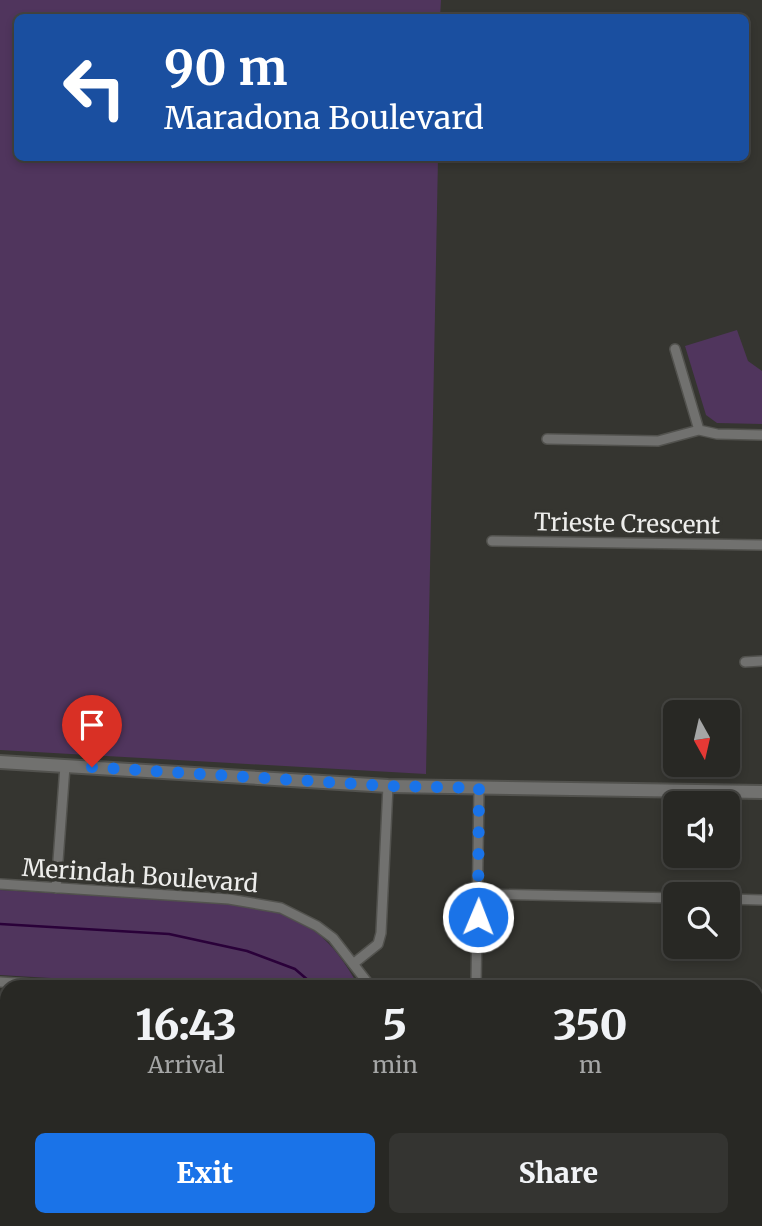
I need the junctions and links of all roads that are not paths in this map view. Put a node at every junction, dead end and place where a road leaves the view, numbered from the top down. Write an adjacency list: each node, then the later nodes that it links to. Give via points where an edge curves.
1 (675, 349): 2 (street)
2 (699, 430): 3 (street); 4 (street, via 658,441)
3 (762, 435)
4 (547, 439)
5 (492, 541): 6 (street, Trieste Crescent)
6 (762, 545)
7 (745, 662): 8 (street)
8 (762, 662)
9 (0, 762): 10 (street)
10 (65, 765): 11 (street); 15 (street)
11 (388, 786): 12 (street); 20 (street, via 381,933 378,944)
12 (479, 788): 13 (street); 16 (street)
13 (762, 792)
14 (0, 884): 15 (street, Merindah Boulevard)
15 (56, 888): 20 (street, Merindah Boulevard, via 229,899 281,908 317,926)
16 (478, 894): 17 (street); 22 (street)
17 (663, 898)
18 (740, 899): 19 (street)
19 (762, 900)
20 (353, 964): 21 (street, Merindah Boulevard)
21 (366, 980)
22 (476, 980)

